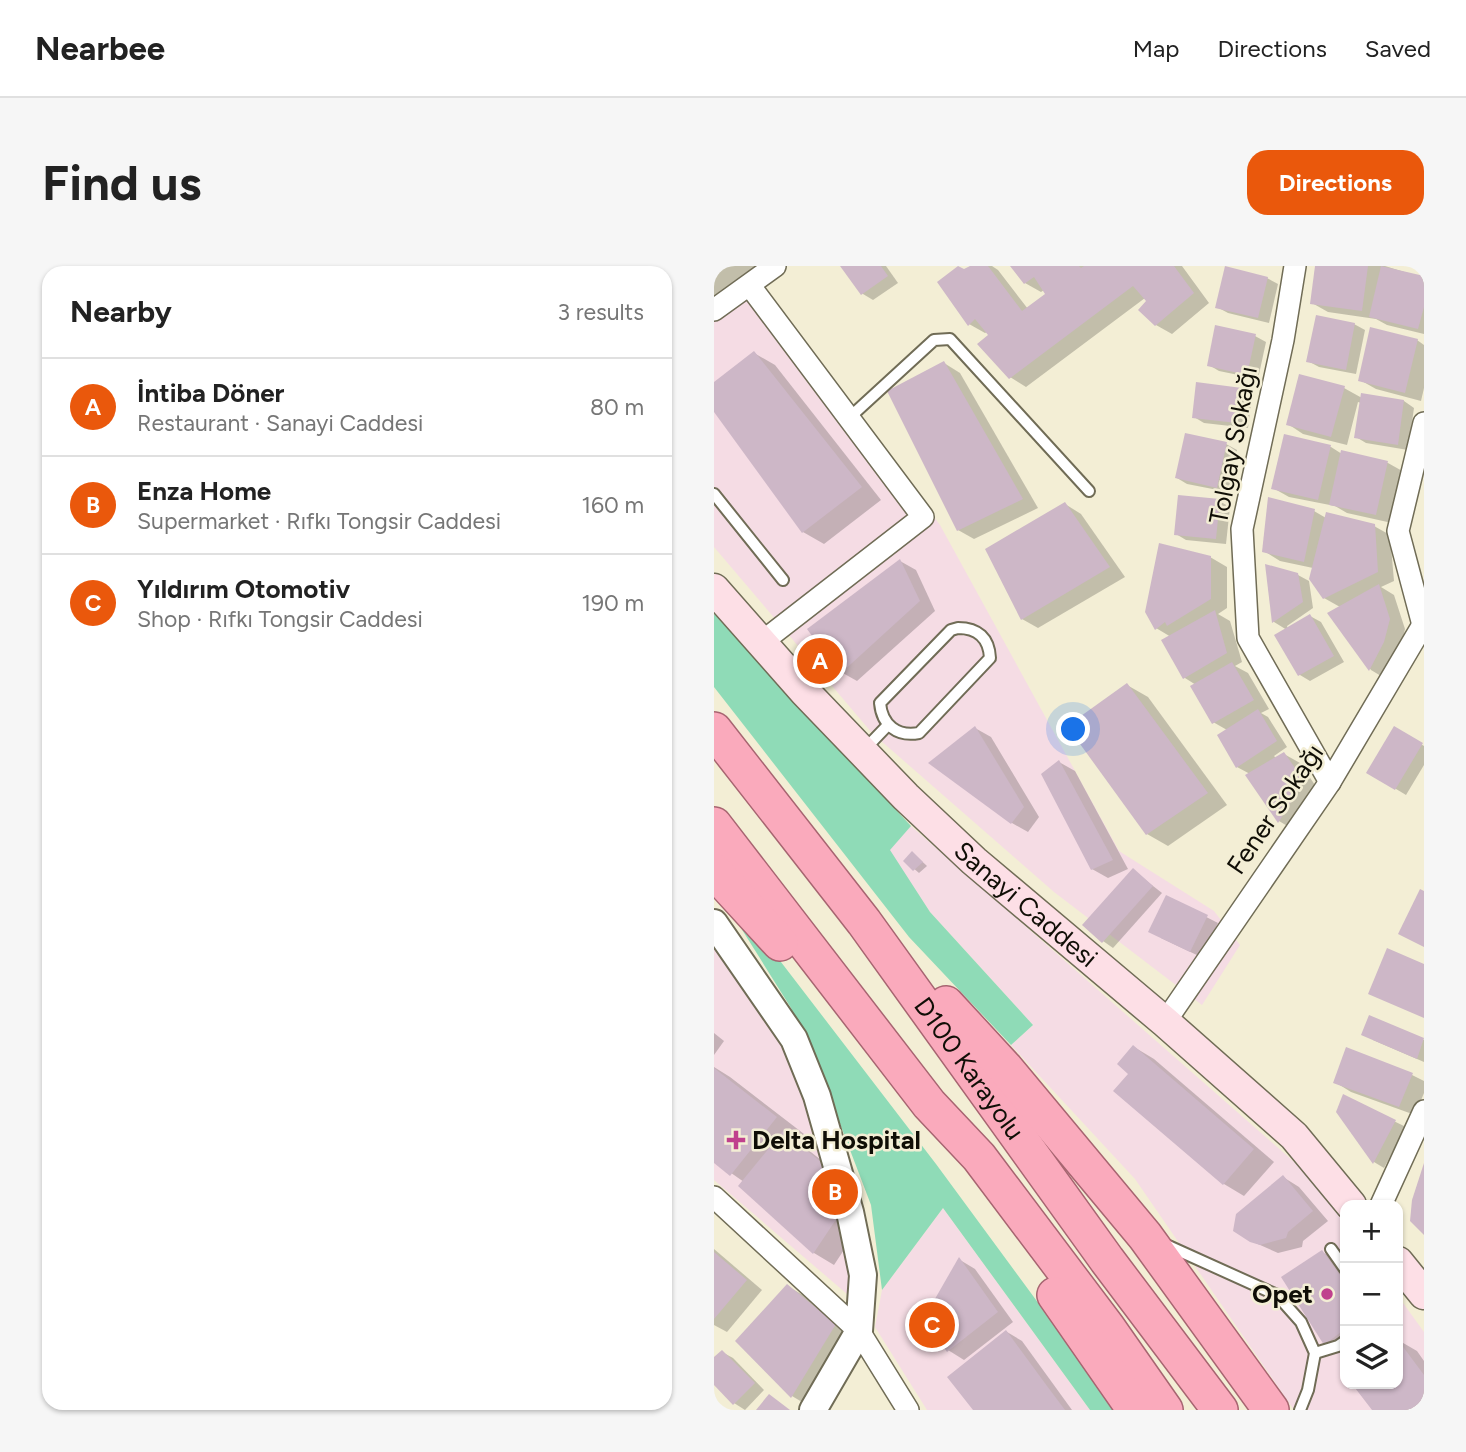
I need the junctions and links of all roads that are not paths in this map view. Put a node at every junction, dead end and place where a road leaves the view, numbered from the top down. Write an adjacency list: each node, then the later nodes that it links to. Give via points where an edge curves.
1 (775, 266): 3 (street)
2 (1294, 266): 16 (street, Tolgay Sokağı, via 1283,340 1242,528 1248,638)
3 (750, 286): 4 (street); 5 (street)
4 (714, 310)
5 (849, 418): 7 (lane, via 934,340 950,340); 12 (street, via 923,516)
6 (1424, 424): 11 (street, via 1398,531)
7 (1088, 491)
8 (714, 494): 9 (lane)
9 (783, 580)
10 (714, 589): 12 (main road, Sanayi Caddesi)
11 (1423, 624): 16 (street, Fener Sokağı)
12 (762, 642): 15 (main road, Sanayi Caddesi)
13 (888, 725): 13 (lane, via 902,734 919,733 990,658 986,640 973,629 951,630 880,703); 15 (lane)
14 (714, 730): 19 (highway, D100 Karayolu)
15 (862, 751): 21 (main road, Sanayi Caddesi, via 974,861)
16 (1329, 782): 21 (street, Fener Sokağı)
17 (714, 825): 22 (highway, D100 Karayolu)
18 (714, 872): 22 (highway)
19 (864, 922): 27 (highway, via 1005,1068); 39 (highway, D100 Karayolu)
20 (714, 923): 32 (street, via 793,1039 817,1096 863,1275)
21 (1165, 1022): 25 (main road, Sanayi Caddesi, via 1294,1136)
22 (929, 1104): 37 (highway); 38 (highway, D100 Karayolu, via 979,1157)
23 (1424, 1111): 26 (street)
24 (714, 1197): 32 (street)
25 (1347, 1200)
26 (1383, 1200)
27 (1145, 1236): 34 (lane, via 1278,1295 1301,1322); 40 (highway)
28 (1331, 1249): 29 (lane)
29 (1341, 1263)
30 (1399, 1263): 31 (main road)
31 (1424, 1294)
32 (859, 1331): 35 (street); 36 (street)
33 (1340, 1345): 34 (lane)
34 (1315, 1353): 41 (lane)
35 (813, 1410)
36 (908, 1410)
37 (1135, 1410)
38 (1165, 1410)
39 (1220, 1410)
40 (1271, 1410)
41 (1300, 1410)

